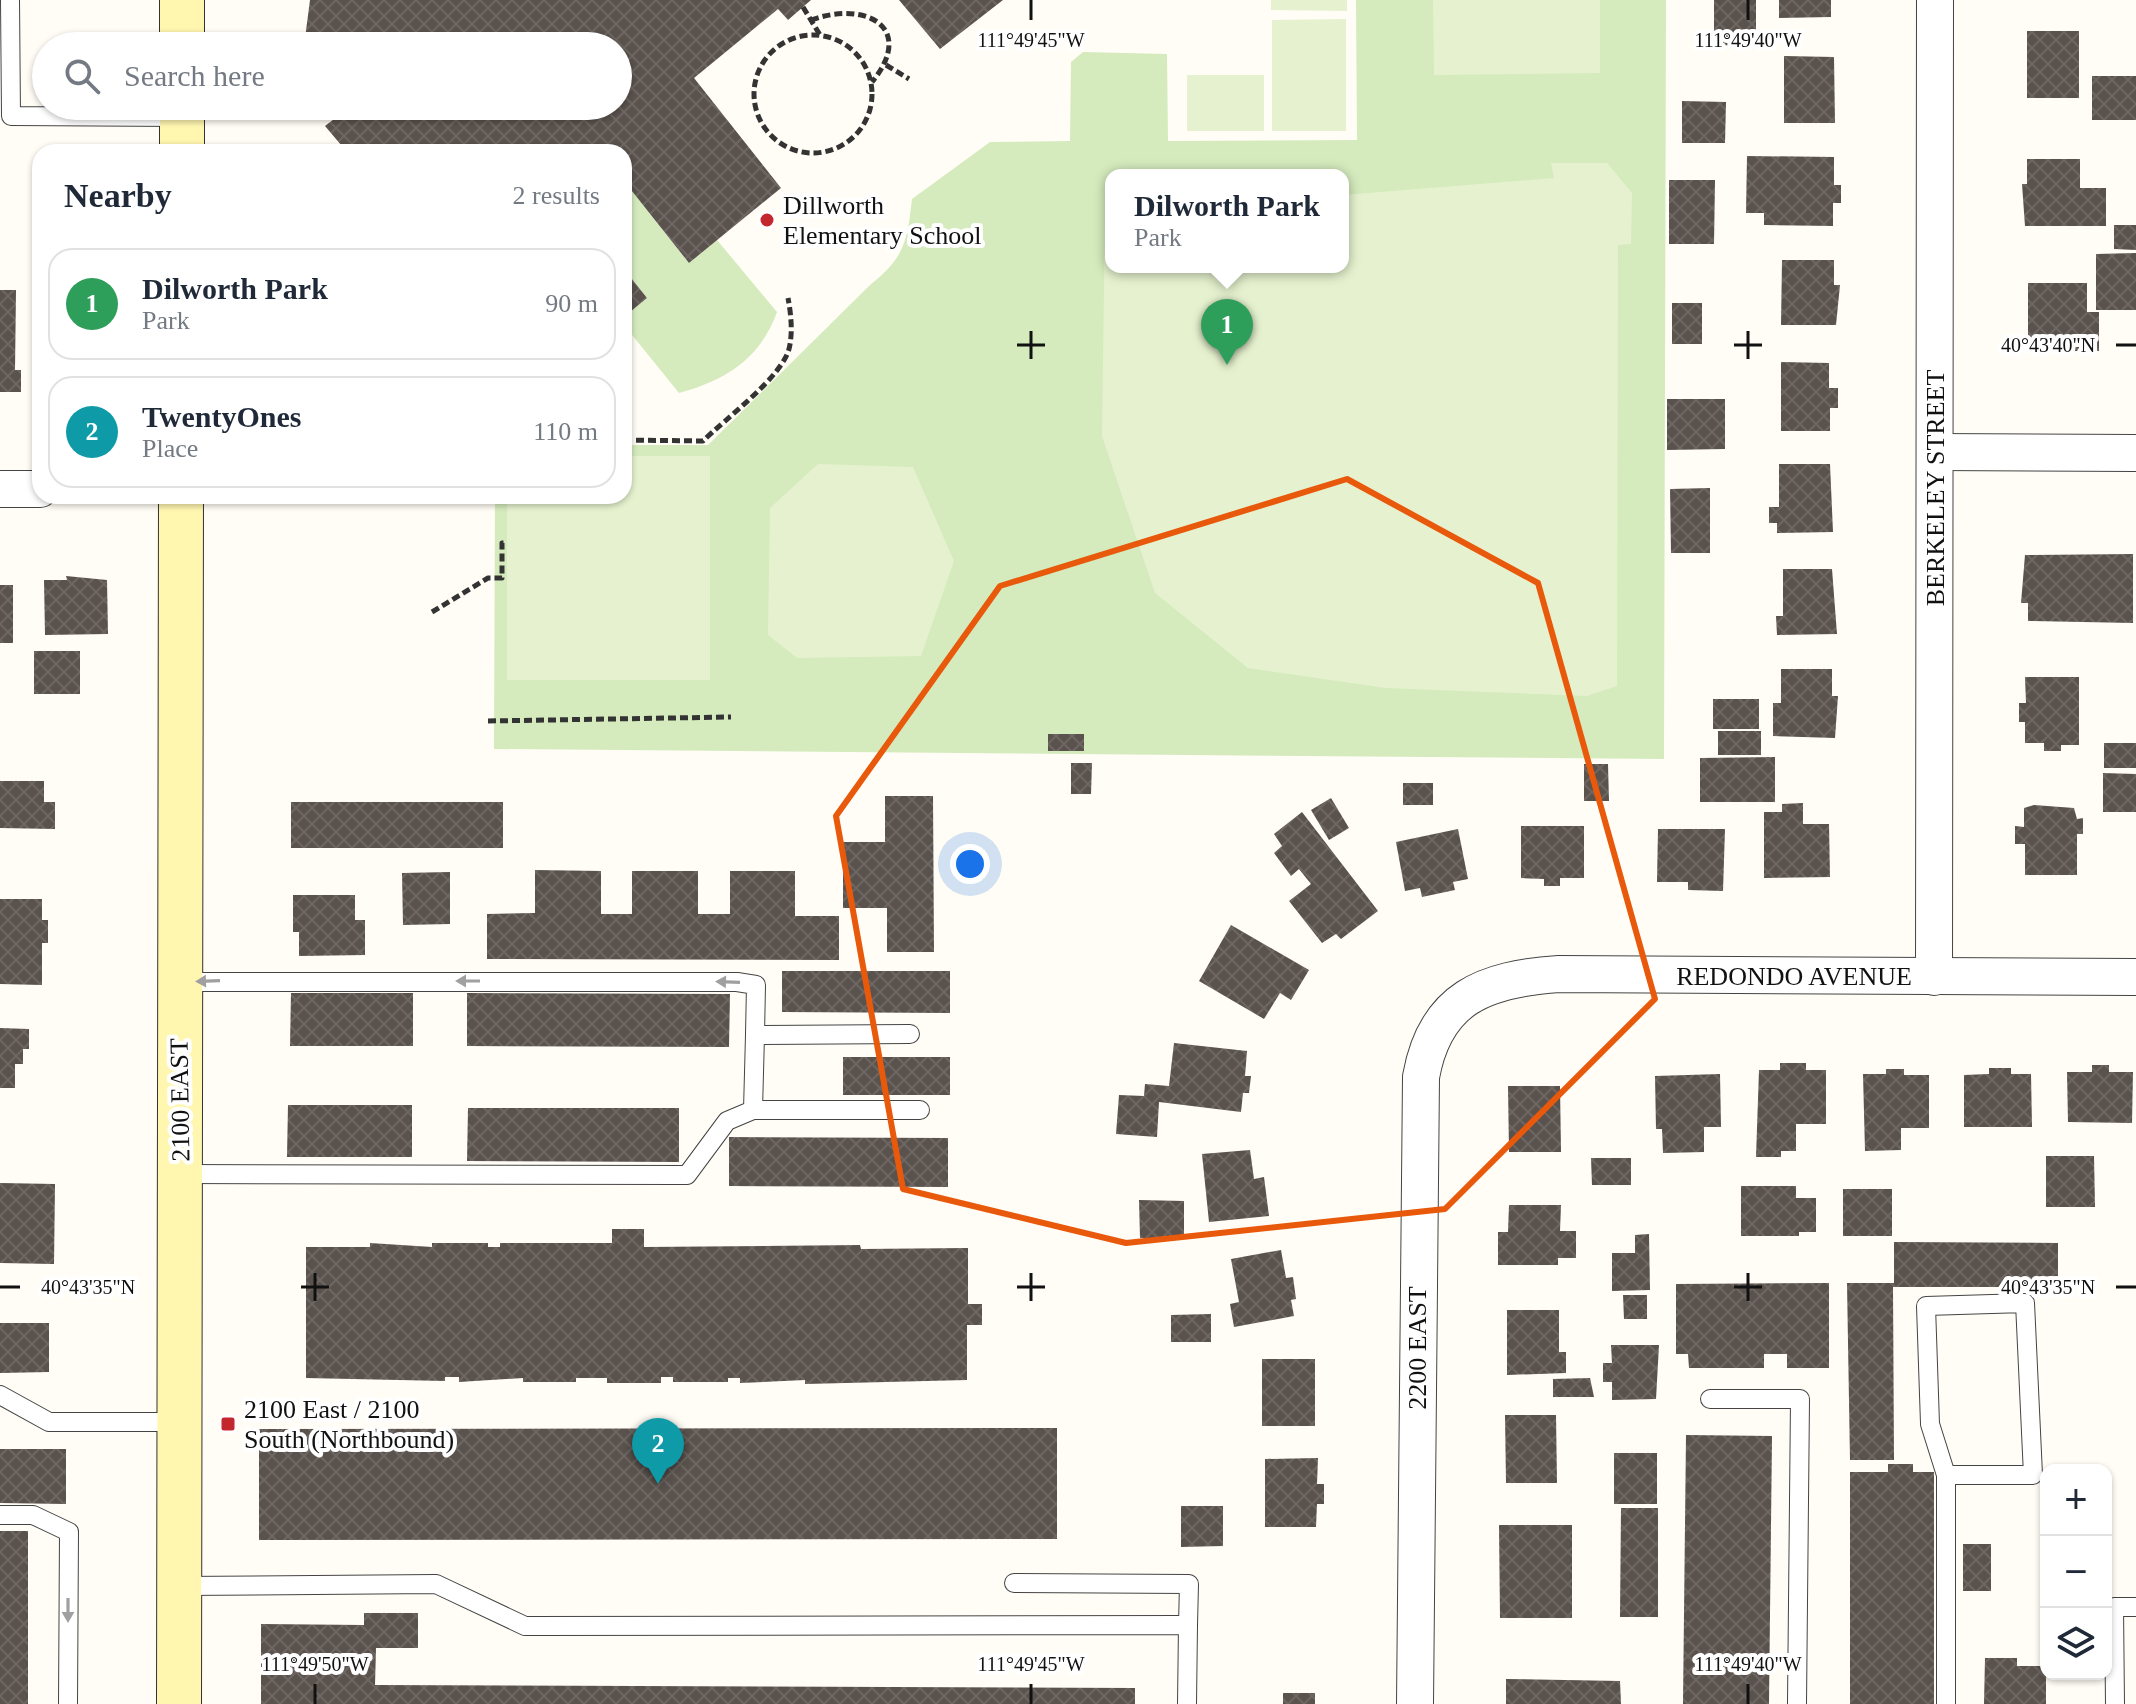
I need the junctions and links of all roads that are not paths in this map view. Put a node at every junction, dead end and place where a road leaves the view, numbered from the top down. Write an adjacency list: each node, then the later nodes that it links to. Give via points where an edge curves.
1 (10, 0): 5 (lane, via 11,116)
2 (182, 0): 4 (street)
3 (1935, 0): 8 (street, BERKELEY STREET)
4 (182, 32)
5 (32, 117)
6 (87, 120): 7 (lane)
7 (182, 125)
8 (1935, 452): 9 (street); 13 (street, BERKELEY STREET)
9 (2136, 453)
10 (0, 489): 11 (street)
11 (32, 489)
12 (181, 504): 15 (street, 2100 EAST)
13 (1934, 977): 14 (street, REDONDO AVENUE); 16 (street, REDONDO AVENUE, via 1559,974 1500,982)
14 (2136, 977)
15 (179, 982): 18 (lane, one-way to 15, via 756,985 737,982); 21 (street, 2100 EAST)
16 (1457, 1003): 34 (street, 2200 EAST, via 1438,1023 1421,1077)
17 (910, 1034): 18 (lane)
18 (755, 1035): 19 (lane)
19 (753, 1110): 20 (lane); 21 (lane, via 727,1121 687,1175)
20 (920, 1110)
21 (181, 1174): 24 (street, 2100 EAST)
22 (0, 1395): 24 (lane, via 49,1422)
23 (1710, 1399): 35 (lane, via 1800,1399)
24 (180, 1422): 28 (street, 2100 EAST)
25 (1946, 1475): 25 (lane, via 1930,1424 1926,1306 2025,1303 2033,1475); 36 (lane)
26 (0, 1515): 31 (lane, one-way to 31, via 33,1515 69,1532)
27 (1014, 1583): 30 (lane, via 1189,1584)
28 (180, 1586): 30 (lane, via 436,1584 525,1626); 32 (street, 2100 EAST)
29 (2136, 1607): 37 (lane, via 2114,1607)
30 (1188, 1625): 33 (lane)
31 (68, 1704)
32 (179, 1704)
33 (1187, 1704)
34 (1415, 1704)
35 (1797, 1704)
36 (1946, 1704)
37 (2115, 1704)

